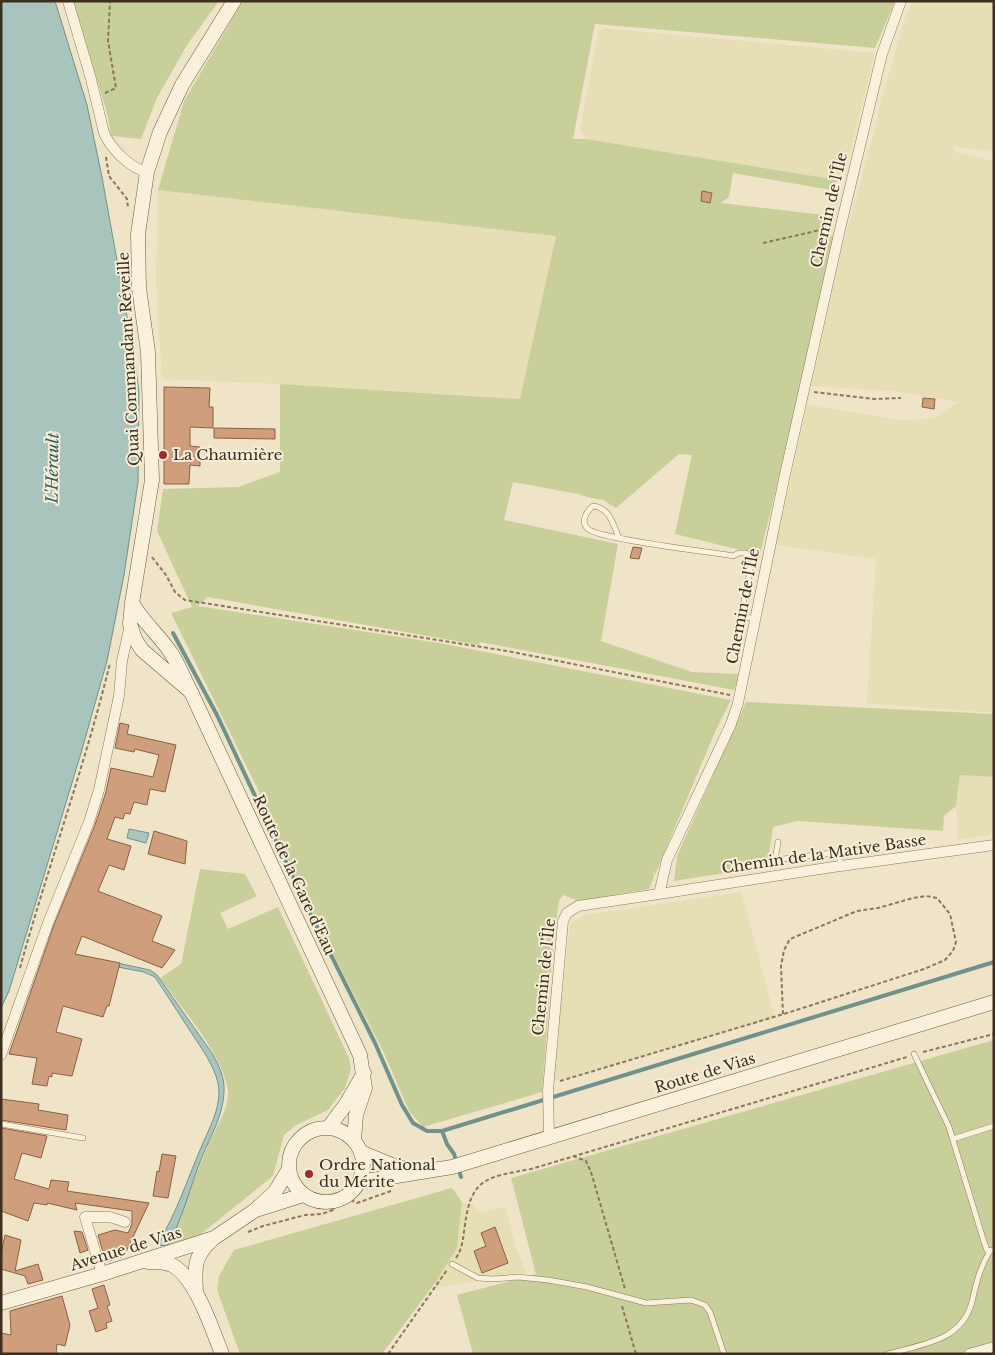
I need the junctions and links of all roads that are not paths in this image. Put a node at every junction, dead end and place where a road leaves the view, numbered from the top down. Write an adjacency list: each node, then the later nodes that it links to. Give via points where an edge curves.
1 (68, 1): 4 (street, via 107,140 137,170)
2 (234, 1): 4 (main road, Quai Commandant Réveille, via 182,85 160,132)
3 (901, 1): 7 (street, Chemin de l'Île, via 882,54 841,225)
4 (147, 172): 6 (main road, Quai Commandant Réveille, via 138,234 140,288 148,352 152,480)
5 (619, 538): 5 (lane, via 590,531 585,525 587,511 593,506 602,507 610,516); 7 (lane, via 732,556 746,553 752,561 741,616)
6 (132, 603): 8 (main road); 9 (main road, Route de la Gare d'Eau)
7 (755, 619): 14 (street, Chemin de l'Île, via 740,697 731,724 667,860)
8 (130, 630): 9 (street); 10 (main road, Route de la Gare d'Eau, via 142,650); 17 (street, via 99,790)
9 (162, 641): 10 (main road, Route de la Gare d'Eau)
10 (191, 692): 18 (main road, Route de la Gare d'Eau, via 360,1055)
11 (778, 842): 13 (lane, via 775,860 840,852)
12 (994, 845): 13 (street, Chemin de la Mative Basse)
13 (840, 866): 14 (street, Chemin de la Mative Basse)
14 (659, 894): 23 (street, Chemin de l'Île, via 578,906 567,913 563,921 548,1092)
15 (994, 1002): 23 (main road, Route de Vias)
16 (914, 1054): 24 (lane)
17 (1, 1055)
18 (364, 1072): 21 (main road); 25 (main road, Route de la Gare d'Eau, via 365,1088 356,1115)
19 (1, 1124): 22 (lane)
20 (994, 1126): 24 (lane)
21 (329, 1127): 25 (main road, via 341,1130); 27 (main road, via 316,1129 301,1138 291,1152)
22 (83, 1138)
23 (548, 1138): 28 (main road, Route de Vias)
24 (953, 1139): 34 (lane, via 984,1242 987,1250)
25 (354, 1140): 26 (main road)
26 (363, 1154): 28 (main road, Route de Vias); 29 (main road)
27 (289, 1169): 30 (main road, via 294,1184); 31 (main road, Avenue de Vias, via 275,1192)
28 (425, 1173): 29 (main road, Route de Vias)
29 (360, 1182): 30 (main road, via 335,1202 314,1201)
30 (303, 1195): 31 (main road, Avenue de Vias)
31 (254, 1211): 33 (main road, Avenue de Vias)
32 (125, 1222): 37 (street, via 110,1217 85,1217)
33 (214, 1238): 35 (main road, Avenue de Vias); 38 (main road, via 198,1257)
34 (992, 1251): 43 (lane, via 982,1263 969,1311 959,1327 946,1337)
35 (138, 1262): 37 (main road, Avenue de Vias); 38 (main road, via 170,1264)
36 (452, 1264): 42 (lane, via 478,1278 548,1280 646,1303 691,1300 705,1305 710,1312)
37 (102, 1274): 39 (main road, Avenue de Vias)
38 (196, 1292): 41 (main road)
39 (1, 1303)
40 (994, 1347): 44 (street)
41 (222, 1354)
42 (724, 1354)
43 (888, 1354)
44 (968, 1354)

